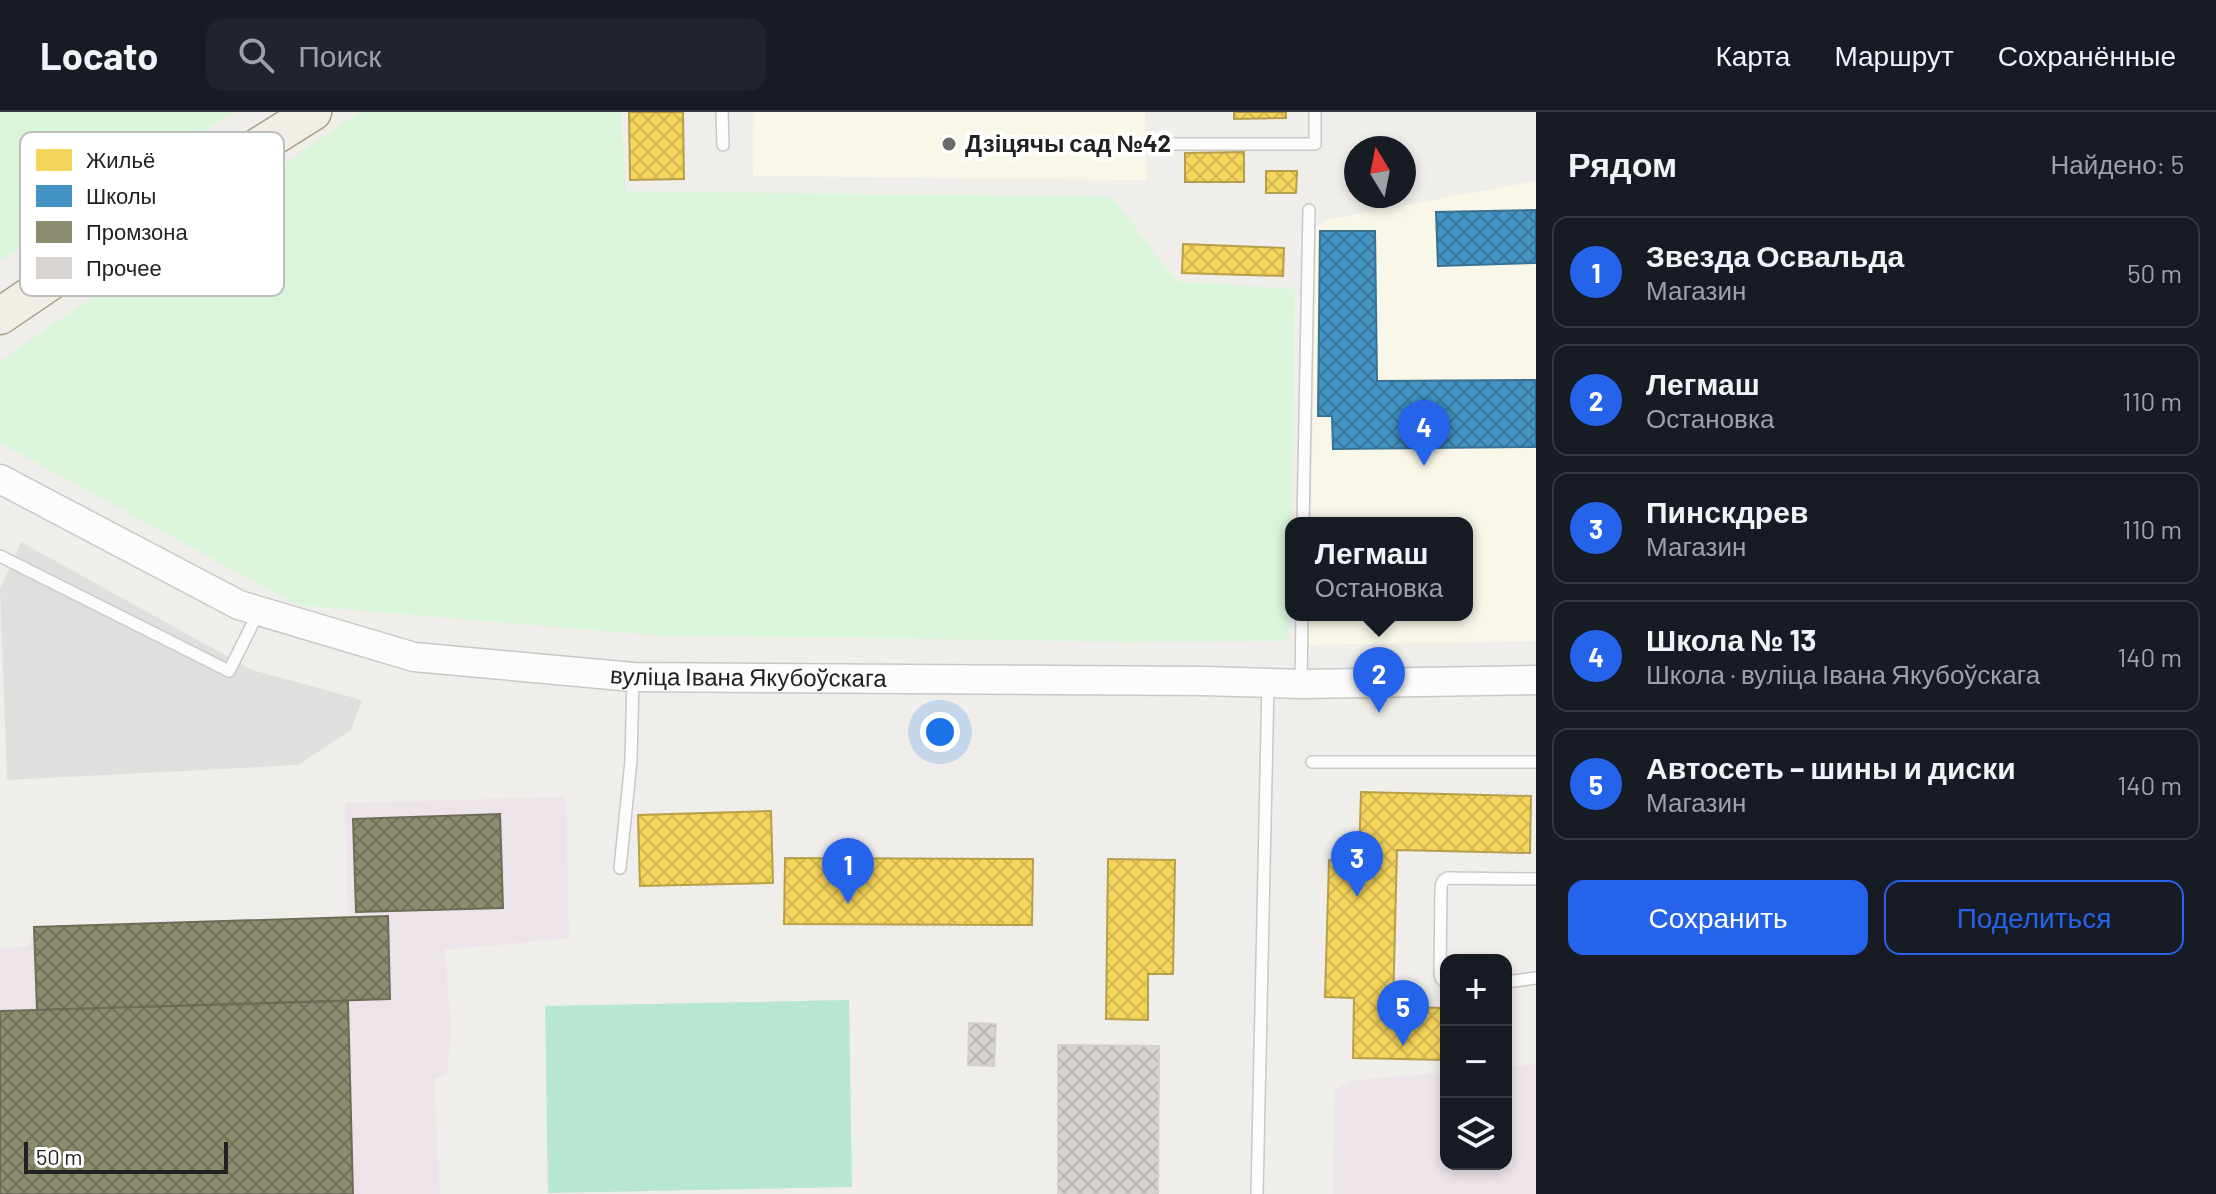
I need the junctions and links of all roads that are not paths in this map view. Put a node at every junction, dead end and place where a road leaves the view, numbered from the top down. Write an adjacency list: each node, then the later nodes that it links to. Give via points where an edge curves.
1 (313, 112): 4 (main road)
2 (722, 112): 6 (lane)
3 (1315, 112): 5 (lane, via 1315,144)
4 (281, 132)
5 (1169, 144)
6 (723, 145)
7 (1309, 210): 11 (lane)
8 (29, 296): 9 (main road)
9 (0, 316)
10 (0, 479): 13 (street, вуліца Івана Якубоўскага)
11 (1303, 517)
12 (0, 556): 13 (lane, via 229,671)
13 (259, 611): 15 (street, вуліца Івана Якубоўскага, via 414,657)
14 (1302, 621): 18 (lane)
15 (633, 677): 17 (street, вуліца Івана Якубоўскага); 21 (lane)
16 (1536, 680): 18 (street, вуліца Івана Якубоўскага)
17 (1268, 682): 18 (street, вуліца Івана Якубоўскага); 26 (lane)
18 (1301, 684)
19 (1312, 762): 20 (lane)
20 (1536, 762)
21 (620, 868)
22 (1536, 879): 23 (lane, via 1443,881)
23 (1440, 954)
24 (1536, 978): 25 (lane)
25 (1512, 981)
26 (1257, 1194)

